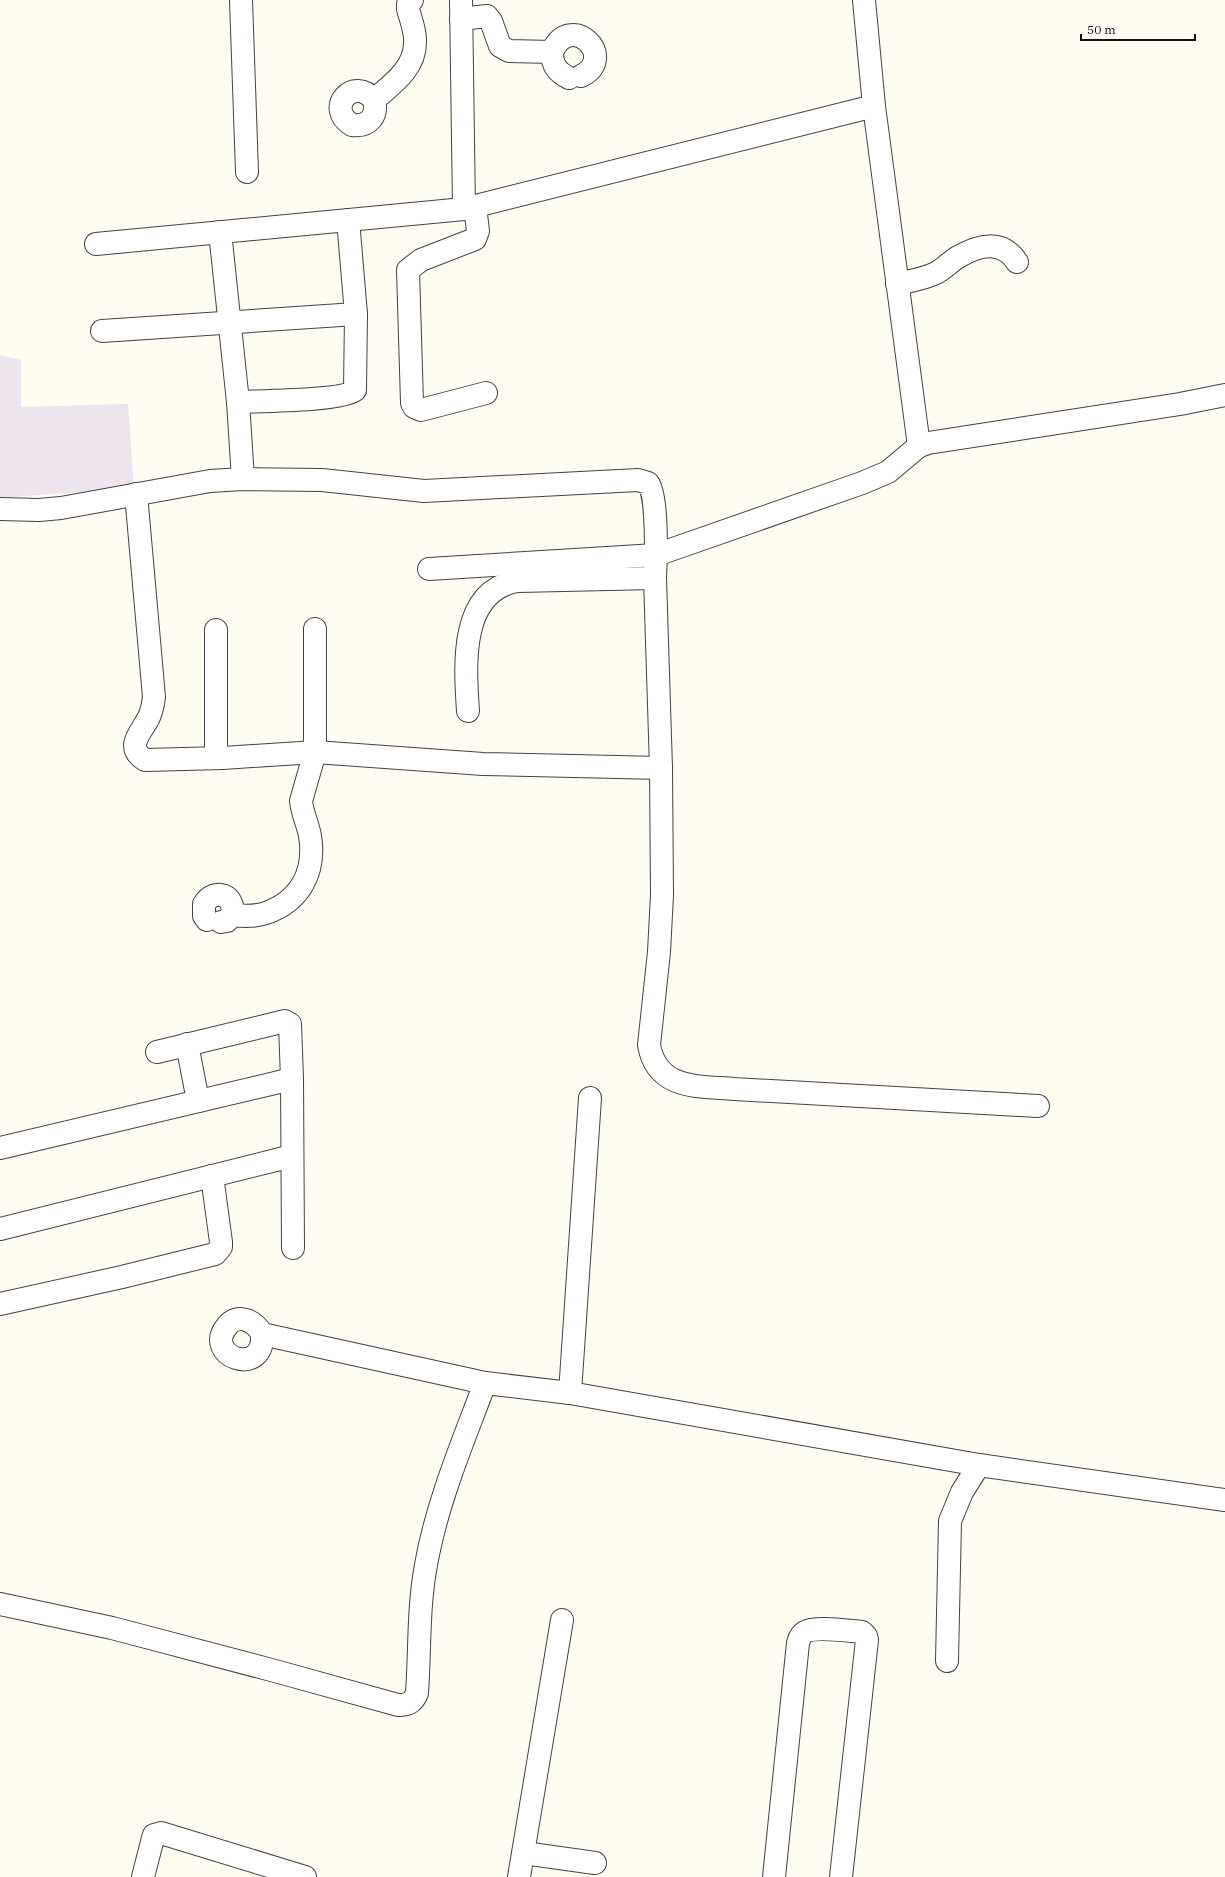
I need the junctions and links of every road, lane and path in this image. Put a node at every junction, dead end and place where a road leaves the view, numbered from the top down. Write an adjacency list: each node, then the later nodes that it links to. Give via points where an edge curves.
1 (241, 0): 9 (street)
2 (412, 0): 7 (street, via 408,4 408,9 416,42 411,60 404,72)
3 (864, 0): 8 (street)
4 (490, 8): 5 (street, via 484,16); 6 (street, via 498,42 504,49)
5 (461, 10): 10 (street)
6 (552, 52): 6 (street, via 562,38 578,35 592,45 595,61 592,69 575,77 561,74 555,68)
7 (374, 100)
8 (874, 106): 10 (street); 15 (street)
9 (248, 172)
10 (470, 207): 11 (street); 19 (street, via 478,231 475,239 421,260 408,270 412,403 421,410)
11 (348, 220): 12 (street); 16 (street)
12 (220, 232): 13 (street); 17 (street)
13 (96, 244)
14 (1017, 262): 15 (street, via 1006,250 996,246 986,247 959,257 934,274)
15 (897, 284): 22 (street)
16 (356, 314): 17 (street); 21 (street, via 356,388 353,392 303,399)
17 (230, 324): 18 (street); 21 (street)
18 (102, 331)
19 (486, 393)
20 (1225, 395): 22 (street)
21 (238, 402): 23 (street)
22 (919, 446): 26 (street, via 888,472 862,483)
23 (243, 479): 24 (street, via 210,481); 26 (street, via 322,480 424,491 644,481 650,486 653,495)
24 (136, 494): 25 (street, via 61,508); 33 (street, via 154,697 151,713 134,743 135,750 145,760)
25 (0, 509)
26 (656, 555): 27 (street); 28 (street)
27 (429, 569)
28 (655, 578): 31 (street, via 518,581 493,590 482,601 466,651); 34 (street)
29 (315, 629): 32 (street)
30 (216, 630): 33 (street)
31 (468, 710)
32 (315, 752): 33 (street); 34 (street, via 483,764); 35 (street, via 301,800 310,836 310,863 299,891 266,913)
33 (216, 758)
34 (662, 768): 41 (street, via 662,924 649,1045 650,1055 666,1077 679,1083 726,1088)
35 (220, 919)
36 (187, 1044): 37 (street); 38 (street, via 287,1022 291,1029); 40 (street)
37 (157, 1052)
38 (292, 1080): 40 (street); 43 (street)
39 (590, 1098): 50 (street)
40 (198, 1102): 42 (street)
41 (1038, 1106)
42 (0, 1148)
43 (292, 1156): 44 (street); 46 (street)
44 (212, 1176): 45 (street); 47 (street, via 221,1242 221,1247 215,1254)
45 (0, 1229)
46 (293, 1248)
47 (0, 1304)
48 (262, 1334): 49 (street)
49 (486, 1383): 50 (street); 53 (street, via 445,1492 430,1545 422,1591 417,1693 409,1704 398,1705 112,1628)
50 (570, 1393): 51 (street)
51 (979, 1465): 52 (street); 55 (street, via 962,1492 950,1521)
52 (1225, 1500)
53 (0, 1604)
54 (562, 1620): 56 (street)
55 (947, 1661)
56 (524, 1853): 58 (street); 61 (street)
57 (595, 1863): 58 (street)
58 (565, 1868)
59 (143, 1877): 60 (street, via 153,1838 160,1833)
60 (306, 1877)
61 (519, 1877)
62 (774, 1877): 63 (street, via 798,1643 805,1632 824,1630 862,1632 867,1640)
63 (841, 1877)

